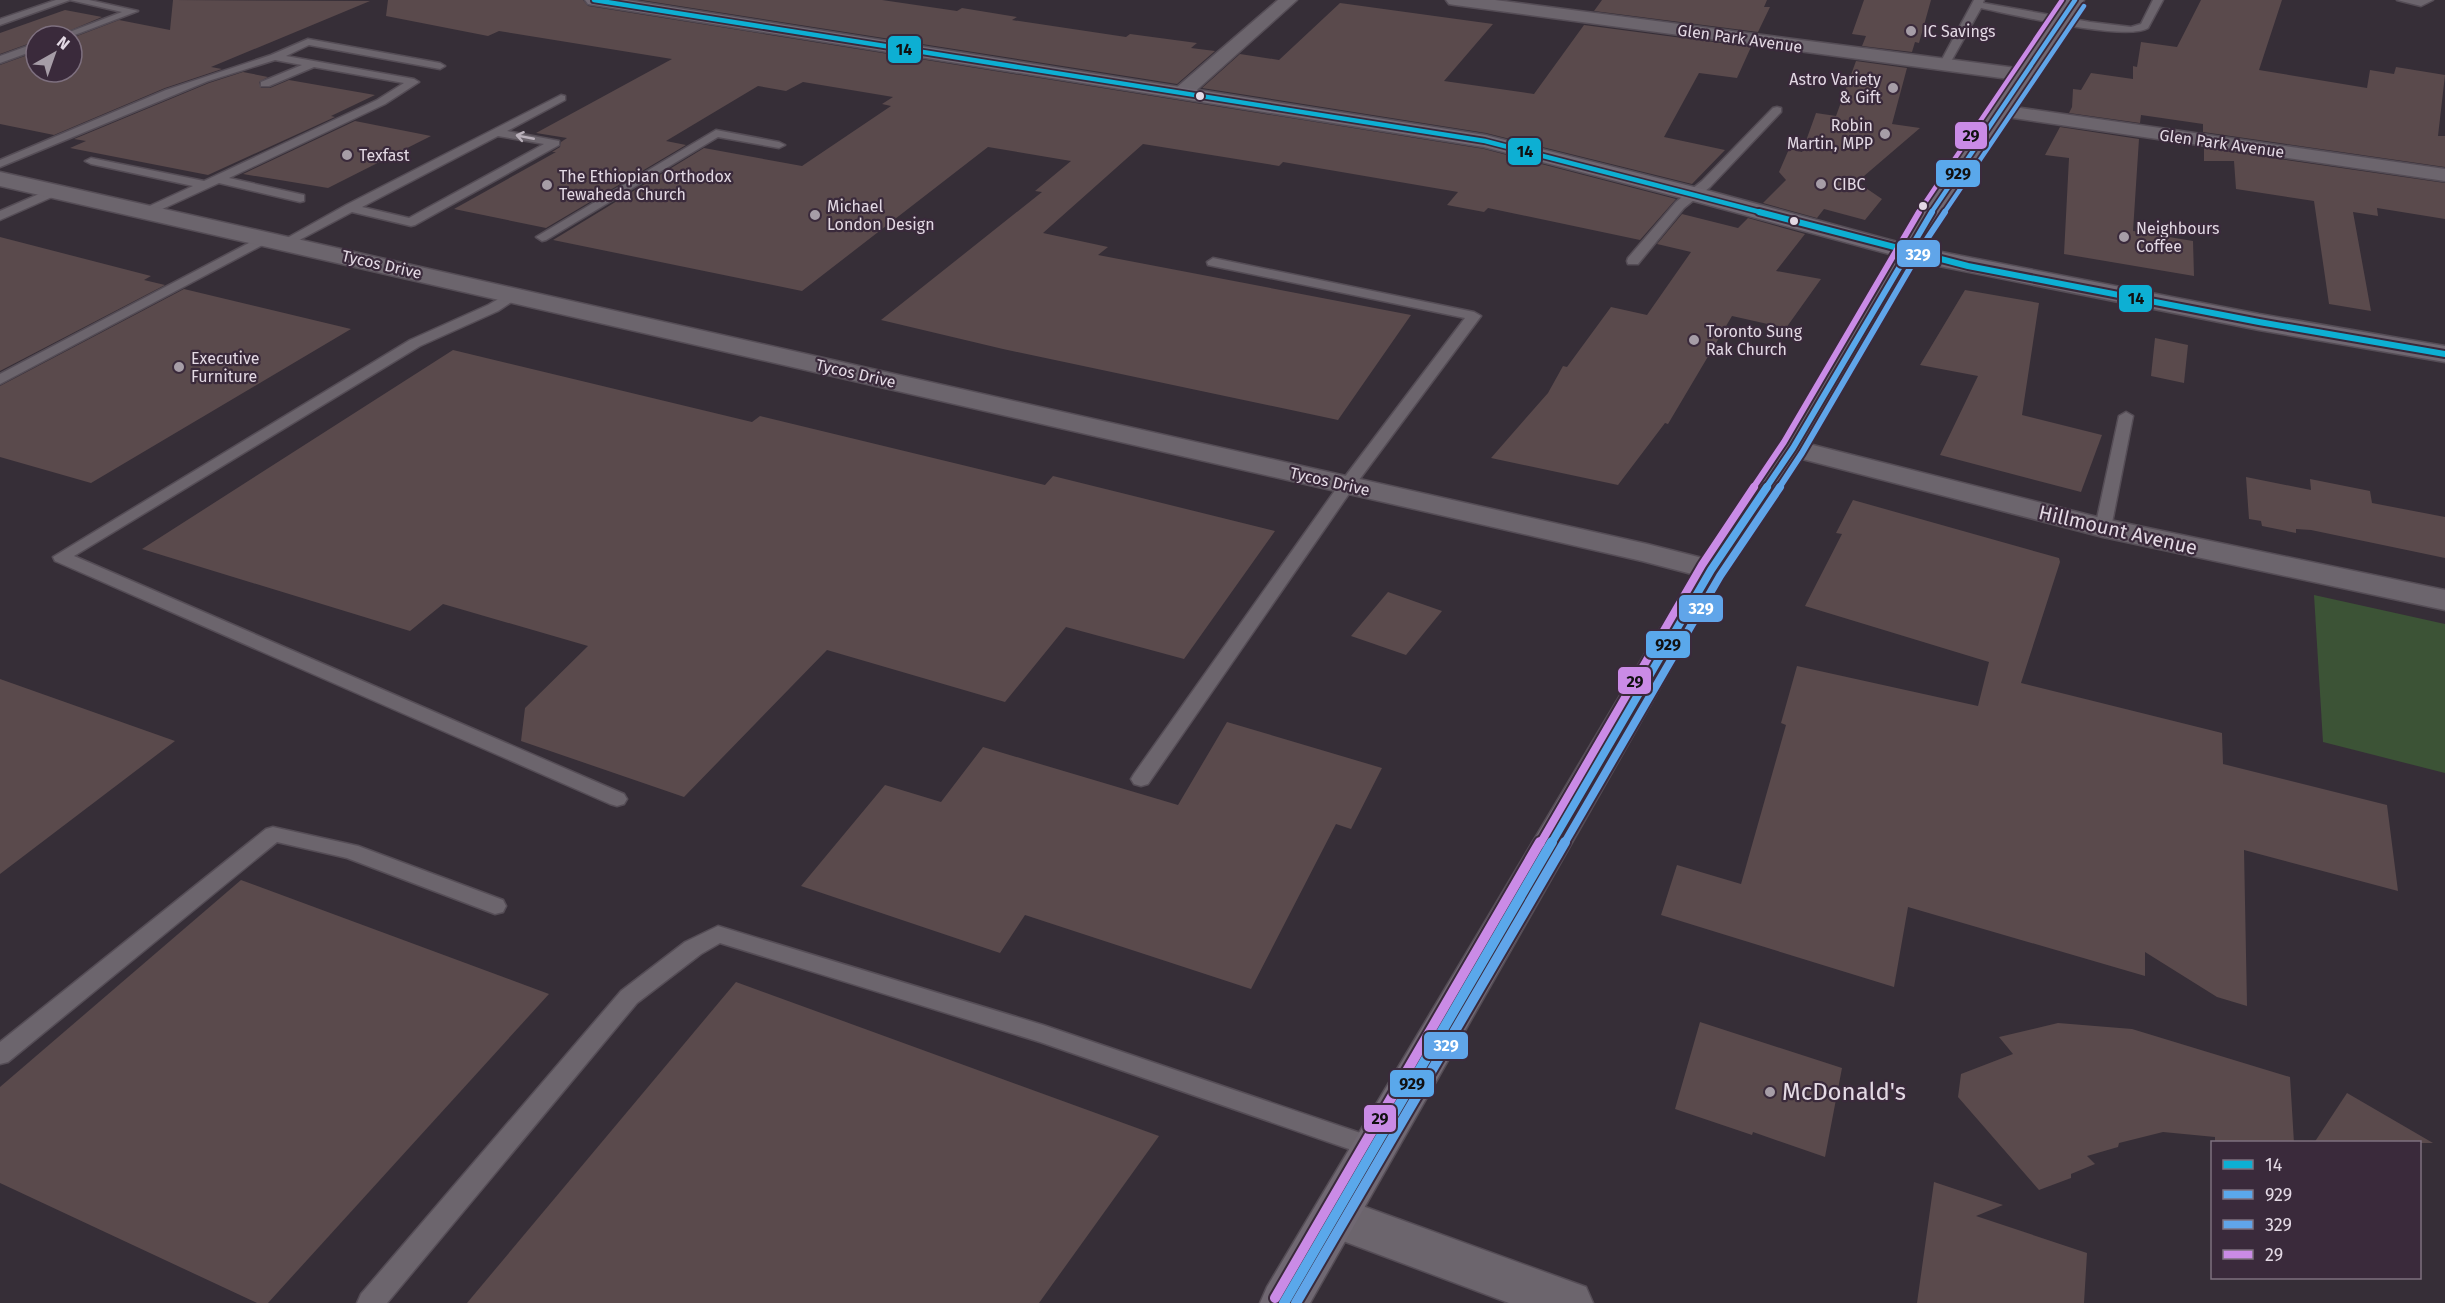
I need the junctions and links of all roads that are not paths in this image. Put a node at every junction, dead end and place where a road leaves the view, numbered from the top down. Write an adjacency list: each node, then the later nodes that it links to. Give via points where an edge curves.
1 (65, 0): 12 (lane)
2 (74, 0): 13 (lane, via 133,11)
3 (594, 0): 22 (main road)
4 (1288, 0): 22 (street)
5 (1455, 0): 18 (street, Glen Park Avenue)
6 (2075, 0): 11 (main road)
7 (2158, 0): 11 (lane, via 2146,24 2136,30)
8 (2402, 0): 9 (lane)
9 (2428, 0)
10 (1978, 3): 11 (lane); 18 (lane)
11 (2062, 19): 20 (main road)
12 (0, 22)
13 (84, 29)
14 (24, 51): 16 (lane)
15 (274, 57): 17 (lane); 19 (lane, via 308,42); 29 (lane, via 169,93)
16 (0, 60)
17 (313, 64): 21 (lane); 32 (lane, via 414,82 381,102)
18 (1944, 65): 20 (street, Glen Park Avenue)
19 (440, 66)
20 (2024, 75): 25 (main road)
21 (265, 84)
22 (1183, 92): 35 (main road, via 1485,141)
23 (561, 98): 26 (lane)
24 (1777, 110): 35 (lane)
25 (2000, 111): 30 (street, Glen Park Avenue); 42 (main road)
26 (496, 132): 37 (lane); 37 (lane, one-way to 26, via 411,222 555,143)
27 (779, 145): 40 (lane, via 716,133)
28 (91, 161): 33 (lane)
29 (0, 164)
30 (2445, 175)
31 (0, 179): 34 (street, Tycos Drive)
32 (218, 179): 33 (lane); 36 (lane)
33 (206, 184): 38 (lane)
34 (55, 191): 38 (street, Tycos Drive); 39 (lane)
35 (1694, 194): 42 (main road); 43 (lane)
36 (300, 198)
37 (350, 208): 41 (lane)
38 (147, 212): 41 (street, Tycos Drive)
39 (0, 216)
40 (542, 237)
41 (276, 240): 45 (street, Tycos Drive); 47 (lane)
42 (1907, 252): 46 (main road, via 2259,322); 49 (main road)
43 (1633, 261)
44 (1213, 262): 50 (lane, via 1474,316)
45 (514, 294): 50 (street, Tycos Drive); 55 (lane, via 493,308 415,343 61,557)
46 (2445, 354)
47 (0, 380)
48 (2126, 416): 51 (lane)
49 (1793, 448): 51 (street, Hillmount Avenue); 52 (main road)
50 (1347, 485): 52 (street, Tycos Drive); 54 (lane)
51 (2103, 528): 53 (street, Hillmount Avenue)
52 (1711, 570): 58 (main road)
53 (2445, 600)
54 (1141, 779)
55 (617, 799)
56 (495, 906): 57 (lane, via 351,851 273,834)
57 (0, 1054)
58 (1375, 1148): 59 (main road); 60 (lane, via 1043,1034 718,934 629,996)
59 (1335, 1217): 61 (main road); 62 (street)
60 (370, 1303)
61 (1284, 1303)
62 (1569, 1303)

